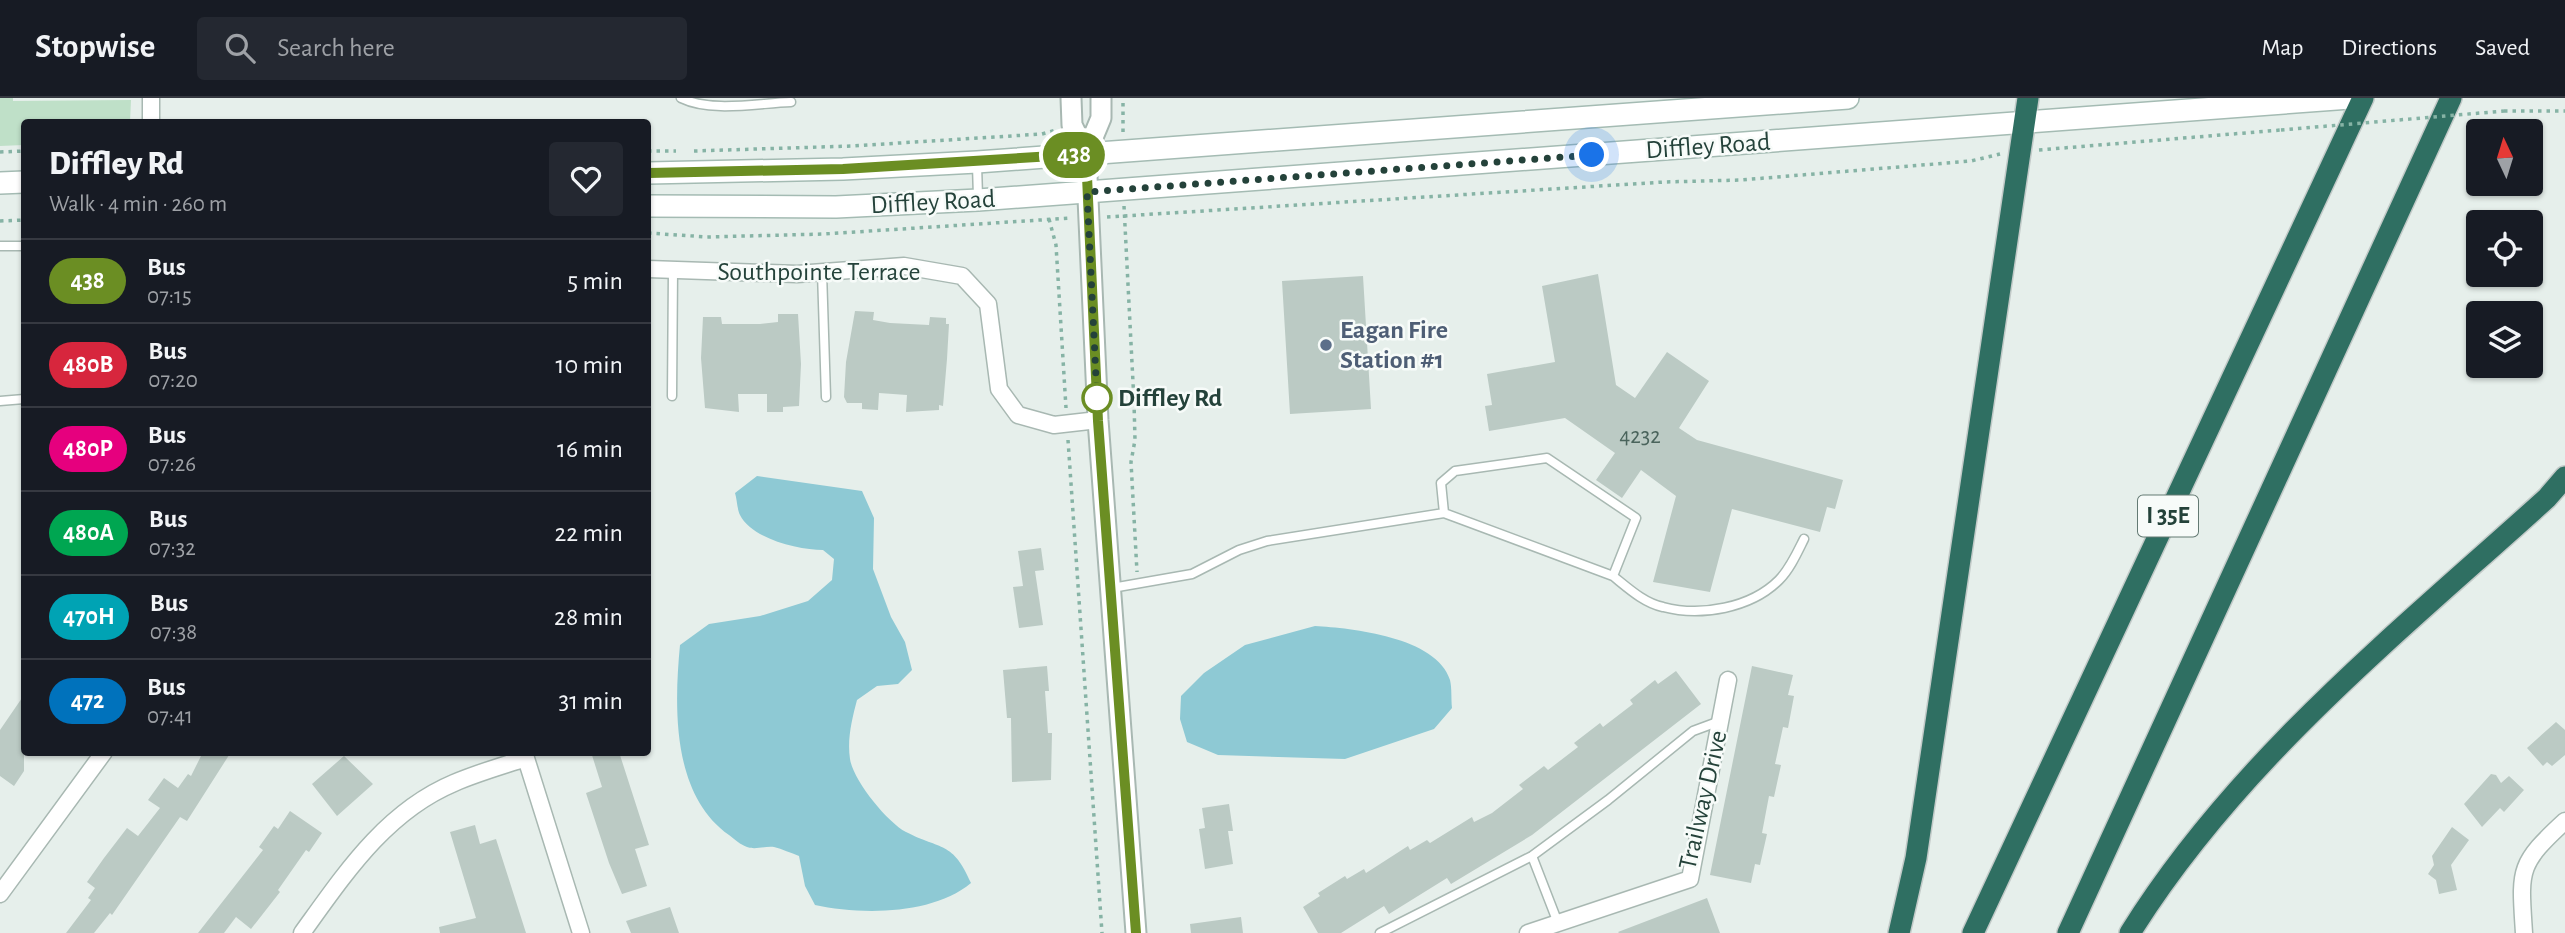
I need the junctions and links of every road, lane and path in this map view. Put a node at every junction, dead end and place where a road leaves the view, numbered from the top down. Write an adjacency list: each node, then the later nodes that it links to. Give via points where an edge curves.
1 (151, 98): 15 (street)
2 (681, 98): 11 (lane, via 710,105)
3 (1070, 98): 17 (street)
4 (1101, 98): 14 (street)
5 (1123, 98): 14 (path, via 1123,114)
6 (1847, 98): 12 (main road, Diffley Road)
7 (2028, 98): 16 (highway)
8 (2350, 98): 16 (main road, Diffley Road)
9 (2363, 98): 71 (highway, I 35E)
10 (2451, 98): 72 (highway)
11 (791, 102)
12 (1623, 107): 24 (main road, Diffley Road)
13 (2565, 111): 23 (path, bridge, via 2504,111)
14 (1101, 118): 24 (street)
15 (151, 119)
16 (2024, 121): 23 (highway); 29 (main road, Diffley Road)
17 (1072, 125): 21 (path, via 1042,134); 24 (street)
18 (21, 151): 22 (path)
19 (651, 151): 20 (path)
20 (680, 151)
21 (693, 151)
22 (0, 152)
23 (2020, 152): 32 (path, via 1971,161 1741,180); 70 (highway, via 1918,845)
24 (1086, 154): 25 (main road, Diffley Road); 29 (street)
25 (977, 162): 26 (main road, Diffley Road); 30 (lane)
26 (651, 173)
27 (21, 182): 28 (main road)
28 (0, 183)
29 (1087, 192): 30 (main road, Diffley Road); 33 (street)
30 (978, 200): 31 (main road, Diffley Road, via 787,208)
31 (651, 206)
32 (1124, 217): 33 (path); 53 (path)
33 (1088, 218): 34 (path); 47 (street)
34 (1049, 219): 37 (path, via 824,234 707,237); 48 (path, via 1056,245)
35 (21, 220): 36 (path)
36 (0, 221)
37 (651, 233)
38 (0, 246): 39 (lane)
39 (21, 246)
40 (651, 269): 41 (street, Southpointe Terrace)
41 (673, 270): 42 (street, Southpointe Terrace); 43 (lane)
42 (822, 272): 44 (lane); 48 (street, Southpointe Terrace, via 904,266 962,276 988,304 999,389 1018,415)
43 (672, 396)
44 (826, 397)
45 (21, 399): 46 (lane)
46 (0, 401)
47 (1098, 421): 48 (street, Southpointe Terrace); 54 (street)
48 (1067, 424): 66 (path)
49 (2565, 477): 73 (highway, via 2271,752 2164,878)
50 (1444, 513): 52 (lane); 52 (lane, via 1441,483 1455,471 1547,458 1636,518); 53 (lane, via 1267,541 1192,574)
51 (1804, 539): 52 (lane, via 1780,579 1756,598 1731,606 1696,611 1661,607)
52 (1613, 576)
53 (1138, 585): 54 (lane)
54 (1109, 588): 67 (street)
55 (1728, 680): 56 (street, Trailway Drive)
56 (1720, 720): 61 (lane, via 1693,731); 63 (street, Trailway Drive, via 1690,879)
57 (101, 756): 62 (street)
58 (522, 756): 64 (street, via 452,783 395,819 357,858)
59 (525, 756): 65 (street)
60 (2565, 821): 74 (street, via 2525,865 2521,889)
61 (1532, 856): 63 (lane); 68 (lane)
62 (0, 894)
63 (1558, 923): 69 (street, Trailway Drive)
64 (302, 933)
65 (581, 933)
66 (1102, 933)
67 (1136, 933)
68 (1380, 933)
69 (1528, 933)
70 (1899, 933)
71 (1973, 933)
72 (2068, 933)
73 (2130, 933)
74 (2524, 933)

